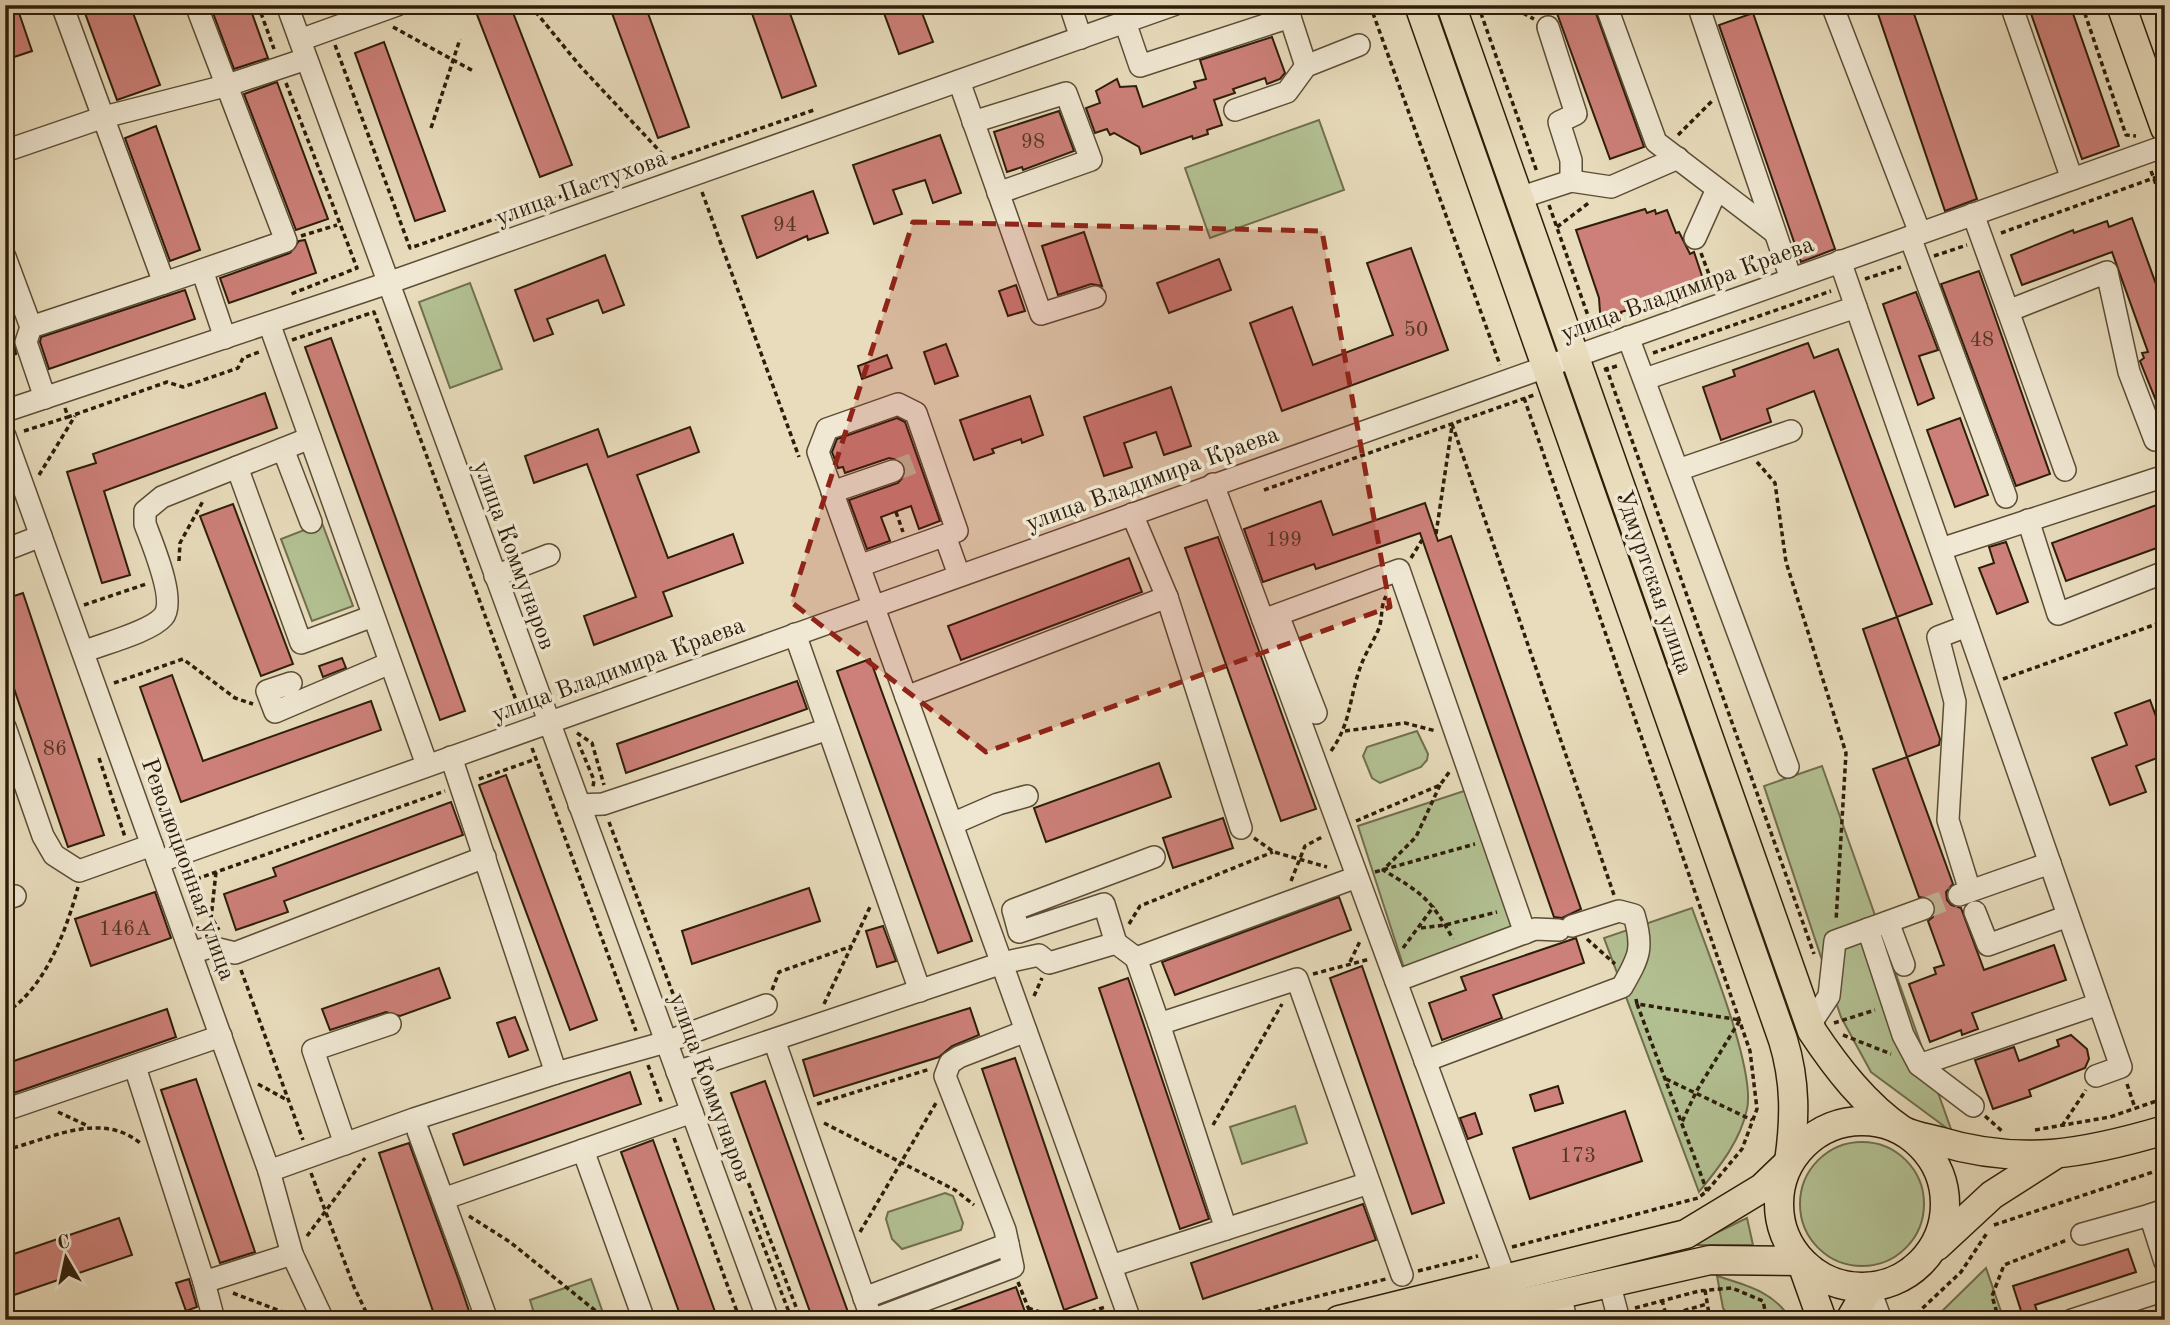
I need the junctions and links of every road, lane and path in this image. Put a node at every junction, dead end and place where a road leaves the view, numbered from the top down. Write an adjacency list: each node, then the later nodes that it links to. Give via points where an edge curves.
1 (62, 5): 40 (street)
2 (196, 5): 36 (street)
3 (258, 5): 33 (path)
4 (287, 5): 30 (street, улица Коммунаров)
5 (397, 5): 26 (street)
6 (530, 5): 49 (path)
7 (1070, 5): 28 (street)
8 (1173, 5): 22 (street, улица Пастухова)
9 (1370, 5): 87 (path)
10 (1419, 5): 86 (main road, Удмуртская улица)
11 (1451, 5): 57 (main road, Удмуртская улица)
12 (1478, 5): 57 (path)
13 (1508, 5): 25 (path)
14 (1606, 5): 48 (street, via 1656,142)
15 (1698, 5): 37 (street)
16 (1832, 5): 62 (street)
17 (2011, 5): 52 (street)
18 (2082, 5): 45 (path, via 2126,135)
19 (2121, 5): 43 (main road)
20 (2158, 5): 23 (path)
21 (1288, 11): 22 (street, via 1140,66); 32 (street)
22 (1125, 22): 28 (street, улица Пастухова)
23 (2165, 23)
24 (393, 27): 31 (path)
25 (1548, 27): 53 (street, via 1576,114 1559,122 1571,160)
26 (329, 29): 30 (street); 49 (path, via 410,248)
27 (460, 38): 31 (path)
28 (1082, 38): 35 (street, улица Пастухова)
29 (1359, 45): 32 (street)
30 (303, 50): 33 (street); 73 (street, улица Коммунаров)
31 (453, 61): 34 (path); 42 (path)
32 (1306, 66): 39 (street, via 1287,92)
33 (280, 67): 36 (street); 59 (path)
34 (475, 72)
35 (959, 81): 41 (street); 50 (street, улица Пастухова)
36 (225, 86): 40 (street); 65 (street)
37 (1725, 86): 44 (path); 61 (street)
38 (820, 108): 49 (path)
39 (1235, 110)
40 (104, 117): 47 (street); 72 (street)
41 (973, 122): 56 (street); 56 (street, via 1066,93 1091,160)
42 (431, 128)
43 (2165, 128)
44 (1682, 132)
45 (2137, 136)
46 (2165, 146): 52 (street, улица Владимира Краева)
47 (5, 151)
48 (1678, 158): 54 (street); 55 (street)
49 (668, 160)
50 (695, 174): 73 (street, улица Пастухова); 101 (path)
51 (2165, 174): 64 (path)
52 (2072, 179): 58 (street, улица Владимира Краева)
53 (1571, 181): 54 (street); 57 (street)
54 (1611, 187): 60 (path)
55 (1717, 189): 61 (street); 63 (street)
56 (998, 193): 76 (street, via 1041,314)
57 (1531, 194): 60 (path); 85 (main road, Удмуртская улица)
58 (1973, 214): 62 (street, улица Владимира Краева); 64 (street)
59 (338, 225): 65 (path); 69 (path)
60 (1557, 227): 85 (path)
61 (1774, 232): 71 (street)
62 (1915, 235): 67 (street, улица Владимира Краева); 68 (street)
63 (1696, 238): 75 (path)
64 (1982, 240): 68 (path); 78 (street)
65 (286, 241): 70 (street)
66 (5, 257): 80 (street)
67 (1840, 261): 71 (street, улица Владимира Краева); 74 (street)
68 (1919, 261): 74 (path); 111 (street)
69 (356, 268)
70 (202, 270): 72 (street); 82 (street)
71 (1791, 279): 81 (street, улица Владимира Краева)
72 (163, 283): 80 (street)
73 (388, 283): 79 (street, улица Пастухова); 127 (street, улица Коммунаров)
74 (1848, 285): 77 (street); 84 (path)
75 (1717, 296)
76 (1095, 297)
77 (1856, 307): 88 (street); 120 (street)
78 (2008, 311): 96 (street, via 2107,272 2129,372 2155,440); 104 (street)
79 (269, 323): 82 (street, улица Пастухова); 83 (street)
80 (31, 327): 89 (street, via 26,342)
81 (1628, 337): 84 (street); 85 (street, улица Владимира Краева)
82 (225, 338): 89 (street, улица Пастухова)
83 (277, 345): 92 (path, via 243,358 238,368 183,387 167,382); 98 (street); 143 (path, via 374,312)
84 (1637, 359): 85 (path); 88 (street)
85 (1591, 362): 86 (street, улица Владимира Краева); 199 (path); 219 (main road, Удмуртская улица)
86 (1551, 377): 87 (street, улица Владимира Краева); 90 (path); 258 (main road, Удмуртская улица, via 1791,1065 1794,1100)
87 (1506, 380): 90 (path); 108 (street, улица Владимира Краева)
88 (1645, 380): 103 (street)
89 (52, 395): 91 (street, улица Пастухова); 93 (path)
90 (1526, 397): 94 (path); 215 (path)
91 (5, 411)
92 (76, 414): 93 (path); 107 (path)
93 (68, 417): 97 (path)
94 (1452, 424): 109 (path); 117 (path); 183 (path)
95 (1791, 430): 99 (street)
96 (2165, 436)
97 (6, 437): 118 (street, Революционная улица)
98 (310, 438): 100 (street); 130 (street)
99 (1745, 446): 103 (street); 192 (path, via 1775,483 1786,562 1846,753)
100 (283, 449): 102 (street); 116 (street)
101 (799, 458)
102 (237, 467): 130 (street, via 301,643); 135 (street, via 162,497 145,511 168,596 165,613 153,624)
103 (1678, 470): 155 (street)
104 (2065, 470)
105 (893, 471): 110 (street)
106 (2165, 476): 115 (street)
107 (35, 481)
108 (1213, 484): 114 (street, улица Владимира Краева); 131 (street)
109 (1259, 491)
110 (832, 492): 119 (street, via 818,452 827,429 898,404 916,413 957,531); 123 (street)
111 (2006, 497)
112 (11, 504): 113 (path)
113 (5, 514)
114 (1132, 514): 126 (street, улица Владимира Краева); 128 (street)
115 (2028, 520): 120 (street); 125 (street, via 2058,614)
116 (311, 522)
117 (1436, 534)
118 (41, 536): 121 (street); 135 (street, Революционная улица)
119 (945, 536): 123 (street); 126 (street)
120 (1941, 549): 133 (street)
121 (5, 550)
122 (549, 555): 127 (street)
123 (859, 566): 129 (street)
124 (1399, 570): 131 (street); 149 (path, via 1380,607 1380,627 1368,644); 150 (street)
125 (2165, 572)
126 (958, 575): 129 (street, улица Владимира Краева)
127 (495, 576): 144 (street, улица Коммунаров)
128 (1167, 597): 140 (street); 162 (street)
129 (874, 606): 134 (street, улица Владимира Краева); 140 (street)
130 (373, 616): 136 (street)
131 (1270, 617): 142 (street); 156 (street)
132 (2165, 621): 139 (path)
133 (1967, 626): 139 (street); 170 (street, via 1938,637 1955,702 1948,820 1963,893)
134 (795, 634): 144 (street, улица Владимира Краева); 147 (street)
135 (83, 652): 166 (street, Революционная улица)
136 (390, 663): 141 (street); 154 (street)
137 (291, 683): 141 (street, via 268,691)
138 (112, 684): 141 (path, via 183,659 235,698)
139 (1988, 685): 170 (street)
140 (906, 697): 161 (street)
141 (275, 712)
142 (1316, 713)
143 (522, 716)
144 (548, 722): 151 (street, улица Владимира Краева); 160 (street, улица Коммунаров)
145 (5, 727): 172 (street, via 43,836 54,855)
146 (587, 727): 148 (path)
147 (828, 729): 160 (street, via 603,804); 176 (street)
148 (575, 731)
149 (1345, 731): 150 (path, via 1405,723); 156 (path)
150 (1455, 732): 152 (street)
151 (451, 757): 154 (street, улица Владимира Краева); 157 (street)
152 (1462, 757): 158 (path); 181 (street)
153 (536, 759): 157 (path)
154 (427, 765): 166 (street, улица Владимира Краева)
155 (1788, 767)
156 (1318, 769): 163 (street)
157 (461, 785): 167 (street); 173 (path)
158 (1440, 785): 163 (path); 171 (path, via 1416,836)
159 (1027, 796): 161 (street)
160 (579, 805): 224 (street, улица Коммунаров)
161 (952, 824): 202 (street)
162 (1241, 828): 165 (path)
163 (1339, 828): 169 (path, via 1305,846); 175 (street)
164 (1474, 844): 171 (path)
165 (1274, 852): 169 (path); 193 (path, via 1140,906)
166 (155, 853): 172 (street, улица Владимира Краева); 177 (street, Революционная улица)
167 (485, 857): 196 (street); 231 (street)
168 (1154, 857): 174 (street)
169 (1300, 858): 175 (path); 179 (path)
170 (2050, 863): 186 (street)
171 (1383, 870): 175 (path); 180 (path, via 1422,893)
172 (79, 872): 213 (path, via 70,916 49,961 23,1002)
173 (216, 872): 177 (path); 185 (path)
174 (1102, 876): 178 (street); 178 (street, via 1013,910 1019,932)
175 (1357, 877): 179 (street); 197 (street)
176 (882, 883): 194 (path); 208 (street)
177 (178, 885): 185 (path); 195 (street, Революционная улица)
178 (1104, 904): 193 (street)
179 (1282, 905): 200 (street)
180 (1434, 906): 187 (path); 189 (path)
181 (1516, 907): 187 (path); 191 (street)
182 (1923, 909): 188 (street)
183 (1619, 911): 190 (street); 205 (street, via 1634,915 1641,938 1639,958)
184 (1975, 912): 186 (street, via 1988,945)
185 (209, 914): 195 (path); 196 (path)
186 (2068, 916): 212 (street)
187 (1445, 925): 189 (path); 198 (path)
188 (1878, 926): 192 (street); 204 (street); 226 (street, via 1903,1035)
189 (1421, 928): 197 (path, via 1407,946)
190 (1565, 928): 191 (street); 205 (path)
191 (1525, 933): 198 (street)
192 (1835, 942): 209 (street)
193 (1116, 943): 200 (street); 203 (street)
194 (852, 946): 210 (path, via 779,972); 220 (path)
195 (200, 950): 196 (street); 222 (street, Революционная улица)
196 (235, 953): 237 (path)
197 (1387, 956): 207 (street)
198 (1462, 956): 207 (street)
199 (1815, 957)
200 (1136, 958): 217 (street)
201 (1350, 962): 206 (path)
202 (1002, 963): 203 (street, via 1039,956); 208 (street); 218 (street)
203 (1049, 963): 218 (path)
204 (1904, 965)
205 (1628, 975): 211 (path); 225 (street, via 1622,987)
206 (1297, 979): 217 (street); 252 (path); 263 (street)
207 (1396, 981): 225 (street)
208 (920, 991): 220 (street)
209 (1829, 996): 214 (path, via 1834,1023); 219 (street)
210 (766, 1004): 224 (street)
211 (1637, 1004): 215 (path); 234 (path)
212 (2099, 1004): 226 (street); 228 (street)
213 (5, 1013)
214 (1860, 1015)
215 (1740, 1020): 235 (path); 243 (path, via 1750,1051 1757,1109)
216 (390, 1024): 251 (street, via 313,1050)
217 (1159, 1024): 252 (street)
218 (1024, 1026): 232 (street); 278 (street)
219 (1810, 1026): 249 (main road, Удмуртская улица, via 1853,1086)
220 (813, 1027): 223 (street)
221 (1841, 1034): 226 (path)
222 (221, 1036): 227 (street); 229 (street, Революционная улица)
223 (774, 1040): 230 (street); 240 (street)
224 (666, 1042): 230 (street, улица Коммунаров); 231 (street)
225 (1425, 1060): 272 (street)
226 (1919, 1065): 238 (street)
227 (135, 1067): 236 (street); 259 (street)
228 (2121, 1067): 233 (street); 239 (path)
229 (233, 1070): 237 (path); 262 (street, Революционная улица)
230 (677, 1072): 242 (street, улица Коммунаров)
231 (556, 1073): 251 (street)
232 (949, 1073): 240 (path); 260 (path); 271 (street)
233 (2096, 1076): 246 (path)
234 (1666, 1079): 235 (path); 244 (path)
235 (1696, 1092): 243 (path); 244 (path)
236 (35, 1101): 241 (street); 245 (path)
237 (289, 1101): 257 (path)
238 (1973, 1106): 250 (path)
239 (2135, 1108)
240 (798, 1109): 260 (path); 273 (street)
241 (5, 1110)
242 (692, 1112): 254 (street); 304 (street, улица Коммунаров)
243 (1753, 1120): 264 (path, via 1742,1149)
244 (1682, 1122): 264 (path)
245 (88, 1126): 253 (path); 259 (path, via 131,1135)
246 (2062, 1126)
247 (2165, 1130): 256 (main road)
248 (418, 1131): 265 (street)
249 (1904, 1131): 256 (main road, via 1978,1152); 258 (main road, via 1879,1122 1853,1121 1816,1135); 274 (main road, via 1925,1149 1940,1172 1946,1199 1943,1227)
250 (2008, 1135)
251 (345, 1144): 257 (street)
252 (1200, 1148): 269 (street)
253 (5, 1150)
254 (583, 1150): 265 (street); 303 (street)
255 (370, 1152): 267 (path)
256 (2053, 1156): 274 (main road, via 1992,1195)
257 (308, 1157): 262 (street); 267 (path)
258 (1789, 1162): 276 (main road, via 1780,1187 1779,1214 1786,1239); 281 (main road, via 1762,1188 1686,1234)
259 (166, 1164): 282 (street)
260 (900, 1164): 266 (path, via 955,1190); 273 (path)
261 (2165, 1168): 317 (path, via 1991,1226 1961,1272)
262 (269, 1171): 275 (street, Революционная улица)
263 (1369, 1183): 269 (street); 280 (street)
264 (1707, 1191): 272 (path, via 1698,1198)
265 (443, 1199): 301 (street); 302 (path, via 510,1242)
266 (975, 1206)
267 (326, 1212): 275 (path); 300 (path)
268 (2157, 1212): 270 (street); 277 (street)
269 (1226, 1229): 278 (street)
270 (2082, 1234): 318 (path, via 2004,1265 1992,1296)
271 (1008, 1244): 279 (street); 287 (street)
272 (1496, 1251): 280 (path); 281 (street)
273 (848, 1252): 287 (street)
274 (1931, 1252): 284 (main road, via 1893,1282)
275 (292, 1254): 282 (street); 299 (street, Революционная улица)
276 (1801, 1261): 283 (main road, via 1710,1260); 284 (main road, via 1821,1277 1844,1286); 314 (main road)
277 (2165, 1262)
278 (1111, 1266): 292 (street)
279 (1013, 1267): 291 (path); 305 (street)
280 (1402, 1275): 308 (path)
281 (1505, 1278): 309 (main road)
282 (204, 1282): 297 (street); 298 (path)
283 (1609, 1282): 290 (main road); 295 (street)
284 (1869, 1287): 315 (main road); 316 (street)
285 (1705, 1290): 288 (path); 289 (path); 313 (path, via 1732,1288 1763,1301)
286 (2165, 1290): 319 (street)
287 (864, 1298): 305 (street)
288 (1662, 1300): 295 (path); 296 (path)
289 (1707, 1304): 294 (path); 296 (path)
290 (1563, 1306): 293 (main road)
291 (1028, 1308): 306 (path); 307 (path)
292 (1127, 1310): 307 (path)
293 (1527, 1310): 310 (main road)
294 (1709, 1314)
295 (1618, 1316): 311 (path)
296 (1666, 1316): 312 (path)
297 (214, 1320)
298 (302, 1320)
299 (323, 1320)
300 (370, 1320)
301 (487, 1320)
302 (607, 1320)
303 (644, 1320)
304 (768, 1320)
305 (872, 1320)
306 (1033, 1320)
307 (1066, 1320)
308 (1224, 1320)
309 (1339, 1320)
310 (1447, 1320)
311 (1589, 1320)
312 (1651, 1320)
313 (1767, 1320)
314 (1822, 1320)
315 (1850, 1320)
316 (1881, 1320)
317 (1910, 1320)
318 (1999, 1320)
319 (2072, 1320)

